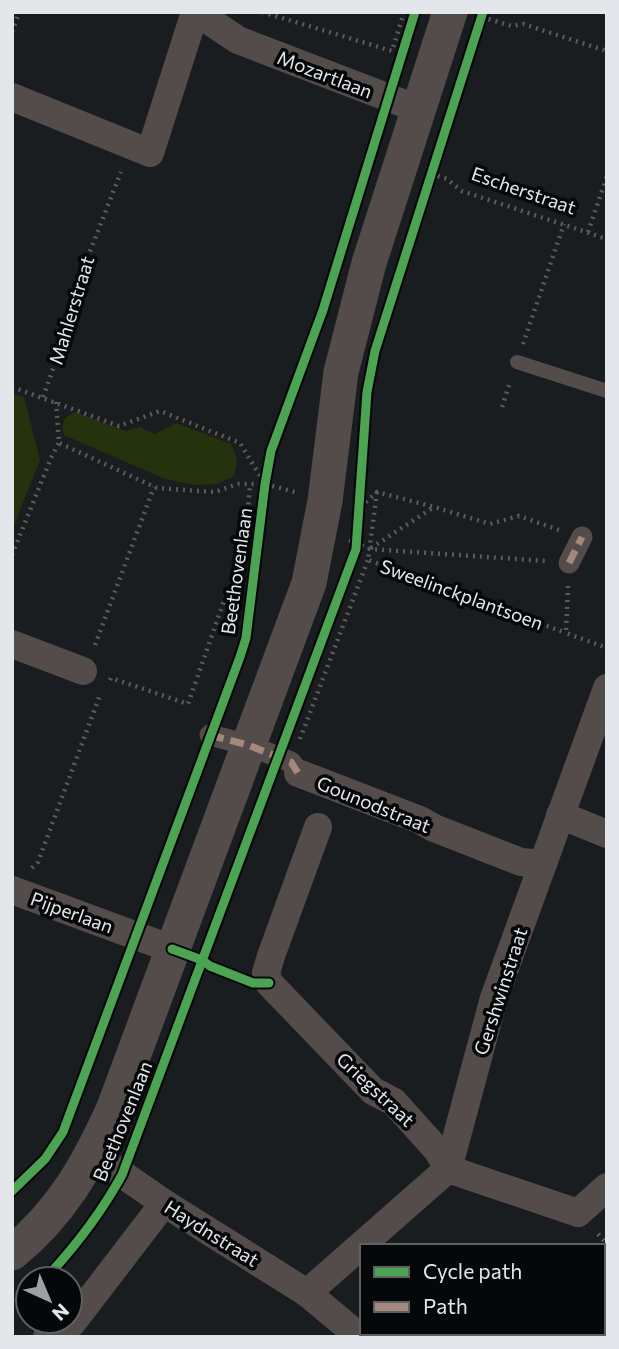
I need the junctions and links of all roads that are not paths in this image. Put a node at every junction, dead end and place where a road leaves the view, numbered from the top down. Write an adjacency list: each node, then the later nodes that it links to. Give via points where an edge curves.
1 (196, 12): 3 (street, via 141,149); 4 (street, Mozartlaan, via 238,40)
2 (473, 18): 4 (street, Beethovenlaan)
3 (12, 97)
4 (418, 109): 13 (street, Beethovenlaan, via 369,263 341,372 327,490 309,583)
5 (517, 362): 6 (lane)
6 (607, 391)
7 (582, 537): 8 (street)
8 (569, 563)
9 (12, 644): 10 (street)
10 (93, 680)
11 (603, 707): 15 (street, Gershwinstraat)
12 (211, 735): 13 (street, Gounodstraat)
13 (248, 746): 14 (street, Gounodstraat); 20 (street, Beethovenlaan)
14 (295, 768): 18 (street, Gounodstraat, via 521,862)
15 (560, 815): 17 (street); 18 (street, Gershwinstraat)
16 (318, 827): 22 (street, Griegstraat, via 271,956 266,973 269,984 373,1091 394,1102 438,1150)
17 (607, 834)
18 (543, 864): 22 (street, Gershwinstraat, via 494,998)
19 (13, 893): 20 (street, Pijperlaan)
20 (172, 949): 21 (street, Beethovenlaan)
21 (93, 1154): 24 (street, Haydnstraat); 27 (street, Beethovenlaan, via 64,1200)
22 (448, 1169): 23 (street, via 578,1213); 25 (street)
23 (607, 1187)
24 (164, 1203): 28 (street, Haydnstraat); 29 (street, via 72,1323)
25 (363, 1244)
26 (360, 1246): 28 (street)
27 (12, 1254)
28 (307, 1293): 30 (street, Haydnstraat)
29 (47, 1337)
30 (360, 1337)

